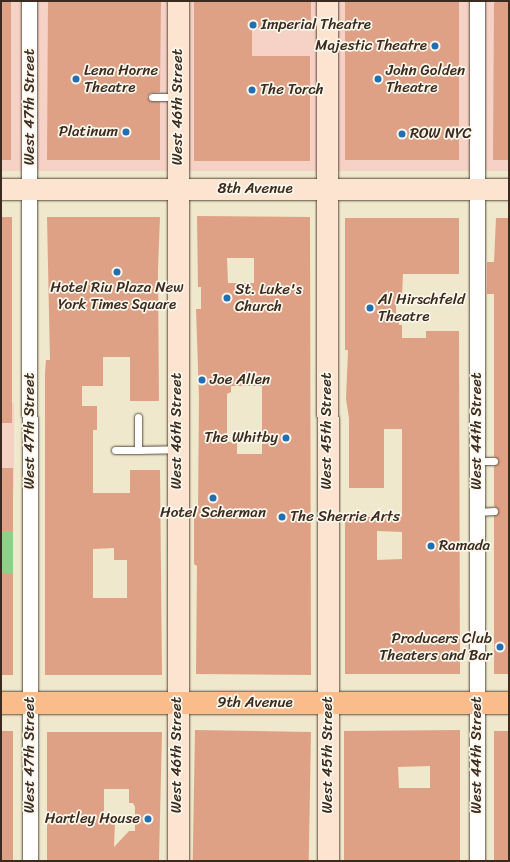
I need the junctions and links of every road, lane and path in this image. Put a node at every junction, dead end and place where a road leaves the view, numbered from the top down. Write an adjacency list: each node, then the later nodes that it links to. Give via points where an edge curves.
1 (29, 1): 7 (street, West 47th Street)
2 (178, 1): 5 (main road, West 46th Street)
3 (327, 1): 11 (main road, West 45th Street)
4 (477, 1): 9 (street, West 44th Street)
5 (178, 96): 6 (lane); 8 (main road, West 46th Street)
6 (152, 97)
7 (30, 188): 8 (main road, 8th Avenue); 10 (main road, 8th Avenue); 22 (street, West 47th Street)
8 (178, 188): 11 (main road, 8th Avenue); 14 (main road, West 46th Street)
9 (477, 188): 11 (main road, 8th Avenue); 12 (main road, 8th Avenue); 17 (street, West 44th Street)
10 (1, 189)
11 (327, 189): 24 (main road, West 45th Street)
12 (509, 189)
13 (138, 417): 16 (lane)
14 (177, 449): 16 (lane); 23 (main road, West 46th Street)
15 (115, 450): 16 (lane)
16 (138, 450)
17 (477, 461): 18 (lane); 20 (street, West 44th Street)
18 (494, 461)
19 (494, 511): 20 (lane)
20 (477, 512): 25 (street, West 44th Street)
21 (1, 703): 22 (main road, 9th Avenue)
22 (30, 703): 23 (main road, 9th Avenue); 27 (street, West 47th Street)
23 (177, 703): 24 (main road, 9th Avenue); 28 (main road, West 46th Street)
24 (328, 703): 25 (main road, 9th Avenue); 29 (main road, West 45th Street)
25 (477, 703): 26 (main road, 9th Avenue); 30 (street, West 44th Street)
26 (509, 703)
27 (30, 861)
28 (178, 861)
29 (328, 861)
30 (477, 861)

